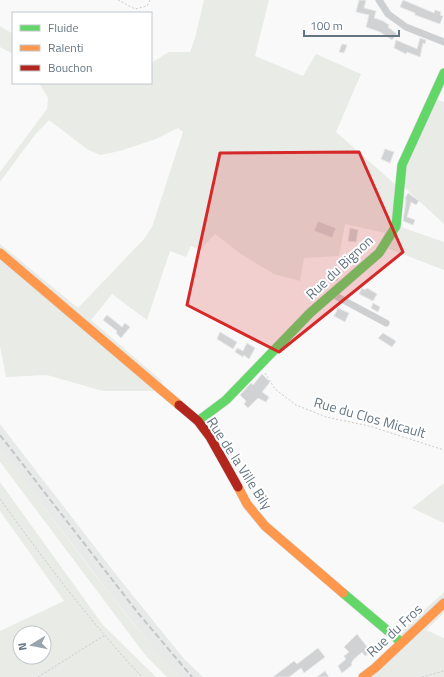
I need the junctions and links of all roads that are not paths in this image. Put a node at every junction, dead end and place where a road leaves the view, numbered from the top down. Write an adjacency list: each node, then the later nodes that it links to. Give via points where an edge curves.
1 (379, 0): 2 (street, via 388,14 406,27)
2 (444, 42)
3 (444, 73): 5 (street, Rue du Bignon, via 402,165 396,226 379,252)
4 (0, 253): 7 (street, Rue de la Ville Bily)
5 (332, 294): 6 (street); 7 (street, Rue du Bignon, via 310,313 226,400)
6 (386, 323)
7 (198, 421): 9 (street, Rue de la Ville Bily, via 210,437 248,504 265,526)
8 (444, 602): 9 (street, Rue du Fros)
9 (401, 642): 10 (street, Rue du Fros)
10 (363, 677)

